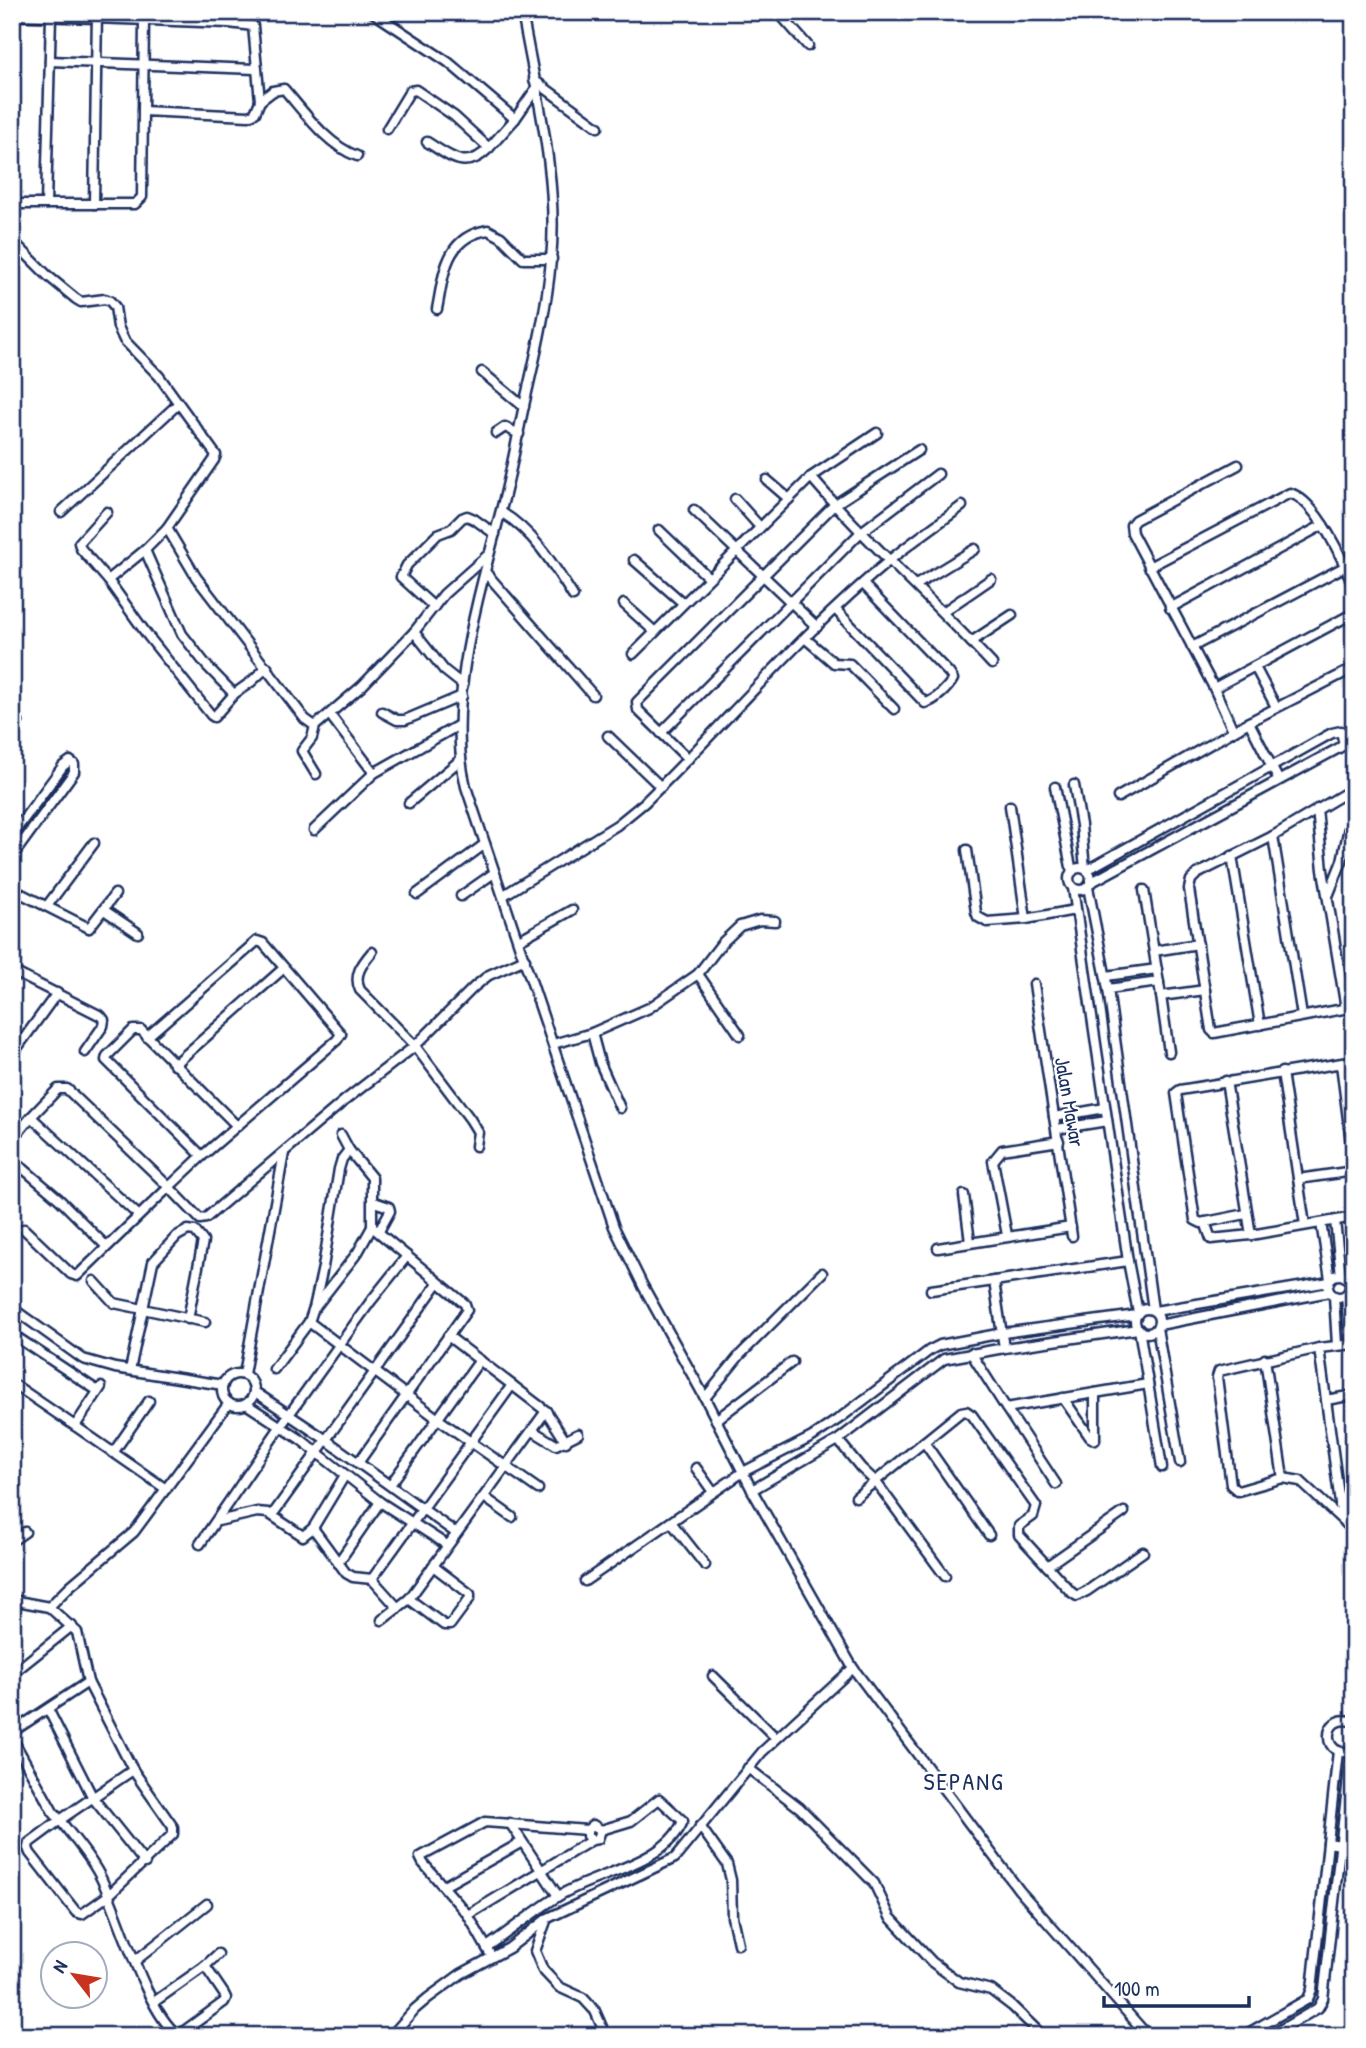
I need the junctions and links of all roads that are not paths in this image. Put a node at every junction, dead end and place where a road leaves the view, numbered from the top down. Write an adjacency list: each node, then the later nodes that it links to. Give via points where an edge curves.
1 (229, 12): 9 (street)
2 (372, 12): 19 (street, via 448,62)
3 (522, 12): 15 (street)
4 (778, 12): 10 (street)
5 (12, 15): 7 (street)
6 (97, 15): 7 (street); 8 (street); 12 (street)
7 (51, 16): 11 (street)
8 (144, 20): 9 (street); 13 (street)
9 (229, 23): 14 (street, via 253,26)
10 (808, 46)
11 (50, 61): 12 (street); 26 (street)
12 (95, 64): 13 (street); 27 (street)
13 (144, 65): 14 (street); 18 (street)
14 (255, 69): 17 (street)
15 (534, 80): 16 (street); 20 (street)
16 (535, 90): 19 (street); 29 (street, via 550,183)
17 (260, 101): 18 (street, via 255,113 248,116); 24 (street, via 284,89 329,138)
18 (143, 111): 27 (street, via 142,197 135,204)
19 (515, 119): 23 (street)
20 (598, 127)
21 (387, 129): 23 (street, via 410,91 416,90)
22 (427, 142): 23 (street, via 468,162)
23 (489, 148)
24 (357, 156)
25 (12, 204): 26 (street)
26 (46, 204): 27 (street)
27 (94, 204)
28 (12, 240): 32 (street, via 76,299 110,301 124,340 159,376)
29 (552, 259): 30 (street, via 523,259 488,230 469,235 459,242 447,263); 33 (street)
30 (437, 309)
31 (482, 372): 33 (street)
32 (178, 404): 47 (street); 52 (street, via 216,455)
33 (524, 407): 36 (street)
34 (496, 433): 36 (street, via 505,427)
35 (877, 433): 40 (street)
36 (519, 435): 49 (street)
37 (919, 450): 44 (street)
38 (1238, 465): 62 (street, via 1133,522 1132,533)
39 (938, 474): 54 (street)
40 (811, 477): 43 (street); 44 (street)
41 (767, 480): 43 (street)
42 (735, 499): 51 (street)
43 (789, 499): 51 (street)
44 (834, 505): 54 (street); 65 (street)
45 (962, 506): 61 (street)
46 (694, 510): 58 (street)
47 (61, 512)
48 (107, 512): 68 (street, via 79,544)
49 (501, 512): 55 (street); 72 (street, via 525,529)
50 (1323, 525): 62 (street, via 1290,493); 63 (street); 77 (street)
51 (760, 527): 58 (street)
52 (167, 528): 57 (street); 90 (street, via 196,578)
53 (659, 530): 66 (street)
54 (860, 533): 61 (street); 73 (street)
55 (495, 534): 59 (street); 76 (street, via 467,516 438,534 407,565 401,578)
56 (975, 549): 70 (street)
57 (145, 550): 68 (street); 95 (street, via 178,628)
58 (738, 550): 65 (street); 66 (street)
59 (490, 554): 64 (street); 76 (street)
60 (634, 560): 74 (street)
61 (890, 560): 69 (street); 70 (street)
62 (1149, 566): 77 (street)
63 (1346, 566): 71 (street); 87 (street)
64 (486, 573): 93 (street); 96 (street)
65 (765, 575): 73 (street); 108 (street, via 638,702 638,710)
66 (709, 578): 74 (street)
67 (991, 579): 80 (street)
68 (108, 580): 95 (street, via 211,715)
69 (863, 584): 78 (street); 78 (street, via 949,673 950,685 925,703)
70 (916, 585): 80 (street)
71 (1354, 589)
72 (573, 596)
73 (792, 602): 82 (street); 108 (street)
74 (683, 603): 84 (street)
75 (624, 604): 84 (street)
76 (434, 607): 83 (street)
77 (1170, 608): 87 (street)
78 (836, 610): 82 (street)
79 (1354, 611): 91 (street)
80 (943, 612): 86 (street)
81 (1012, 615): 86 (street)
82 (817, 627): 85 (street)
83 (414, 632): 93 (street, via 444,670); 101 (street)
84 (655, 632): 88 (street)
85 (806, 639): 99 (street, via 834,663 850,664); 110 (street)
86 (971, 642): 89 (street)
87 (1192, 647): 94 (street)
88 (633, 654)
89 (992, 664)
90 (267, 667): 95 (street); 105 (street)
91 (1255, 667): 94 (street); 98 (street)
92 (1354, 668): 98 (street)
93 (463, 685): 97 (street)
94 (1214, 688): 106 (street)
95 (234, 694)
96 (593, 695)
97 (462, 696): 100 (street, via 405,720); 104 (street)
98 (1276, 707): 103 (street)
99 (894, 709)
100 (382, 712)
101 (330, 715): 105 (street); 114 (street)
102 (12, 716): 107 (street, via 18,724)
103 (1249, 722): 106 (street); 112 (street)
104 (459, 725): 111 (street); 114 (street)
105 (315, 726): 113 (street, via 302,751)
106 (1233, 730): 120 (street)
107 (12, 733)
108 (661, 733): 110 (street)
109 (608, 736): 117 (street)
110 (688, 759): 117 (street)
111 (459, 761): 121 (street); 129 (street)
112 (1272, 767): 115 (street); 115 (street, via 1341,731 1344,745); 133 (street)
113 (316, 774)
114 (374, 774): 125 (street)
115 (1278, 779): 136 (street)
116 (1074, 785): 133 (street)
117 (661, 787): 142 (street, via 617,825)
118 (1055, 788): 134 (street)
119 (1354, 788): 124 (street)
120 (1118, 797)
121 (409, 803)
122 (1354, 803): 144 (street, via 1342,861)
123 (1010, 806): 149 (street)
124 (1317, 809): 127 (street); 144 (street)
125 (314, 830)
126 (12, 835): 132 (street, via 63,766 70,761 74,764 74,772)
127 (1273, 836): 131 (street); 169 (street)
128 (94, 843): 145 (street)
129 (485, 844): 135 (street); 141 (street)
130 (967, 850): 149 (street, via 978,917 987,922)
131 (1231, 856): 153 (street, via 1191,880); 170 (street)
132 (12, 857)
133 (1086, 870): 134 (street); 136 (street)
134 (1072, 872): 137 (street)
135 (494, 873): 142 (street); 143 (street)
136 (1089, 885): 137 (street); 161 (street)
137 (1073, 888): 148 (street)
138 (12, 889): 145 (street)
139 (1144, 890): 154 (street)
140 (115, 894): 147 (street)
141 (417, 894)
142 (504, 895): 152 (street)
143 (461, 896)
144 (1328, 897): 168 (street)
145 (47, 906): 147 (street, via 89,928)
146 (572, 909): 152 (street)
147 (104, 910): 151 (street)
148 (1075, 910): 149 (street); 185 (street)
149 (1026, 919)
150 (775, 921): 160 (street, via 740,926)
151 (138, 933)
152 (519, 940): 156 (street)
153 (1198, 944): 154 (street); 165 (street)
154 (1154, 951): 158 (street)
155 (372, 952): 175 (street, via 356,983)
156 (525, 959): 174 (street); 175 (street, via 489,975)
157 (284, 968): 173 (street, via 257,940); 181 (street); 189 (street, via 341,1034)
158 (1157, 969): 161 (street); 162 (street)
159 (12, 971): 166 (street)
160 (698, 974): 171 (street, via 649,1008); 172 (street)
161 (1106, 976): 164 (street)
162 (1159, 982): 164 (street); 167 (street)
163 (1034, 984): 187 (street, Jalan Mawar)
164 (1108, 989): 231 (street)
165 (1205, 990): 167 (street); 170 (street, via 1214,1033)
166 (57, 993): 176 (street, via 104,1020); 178 (street)
167 (1161, 996): 177 (street)
168 (1350, 1008): 169 (street)
169 (1302, 1016): 170 (street)
170 (1260, 1025)
171 (592, 1033): 174 (street); 184 (street)
172 (740, 1035)
173 (147, 1037): 181 (street); 197 (street, via 141,1030 133,1030 106,1060)
174 (553, 1044): 264 (street, via 614,1227)
175 (415, 1046): 194 (street, via 475,1125); 196 (street)
176 (85, 1052)
177 (1169, 1052)
178 (12, 1055)
179 (1354, 1061): 180 (street)
180 (1341, 1063): 182 (street); 199 (street)
181 (174, 1065): 189 (street)
182 (1282, 1072): 183 (street); 200 (street)
183 (1226, 1081): 204 (street); 208 (street, via 1180,1090 1176,1095 1194,1218)
184 (620, 1108)
185 (1105, 1108): 187 (street); 188 (street)
186 (32, 1117): 192 (street); 201 (street, via 65,1087); 205 (street)
187 (1054, 1117): 190 (street, Jalan Mawar)
188 (1107, 1121): 190 (street); 219 (street)
189 (237, 1126): 197 (street)
190 (1057, 1129): 193 (street, Jalan Mawar)
191 (341, 1135): 195 (street)
192 (12, 1140)
193 (1059, 1141): 213 (street, via 1002,1150 993,1161); 213 (street, Jalan Mawar, via 1071,1231)
194 (476, 1146)
195 (349, 1150): 203 (street, via 372,1178); 230 (street, via 339,1170)
196 (284, 1153): 201 (street, via 203,1219); 254 (street)
197 (202, 1156): 201 (street)
198 (12, 1159): 216 (street)
199 (1354, 1169): 200 (street)
200 (1298, 1179): 210 (street)
201 (169, 1187): 205 (street)
202 (964, 1195): 215 (street)
203 (373, 1202): 212 (street); 212 (street, via 390,1211)
204 (1246, 1214): 208 (street); 214 (street)
205 (138, 1215): 216 (street)
206 (1354, 1217): 207 (street)
207 (1335, 1221): 209 (street); 221 (street)
208 (1205, 1222): 214 (street, via 1211,1239)
209 (1321, 1223): 210 (street); 225 (street)
210 (1305, 1225): 214 (street)
211 (24, 1228): 216 (street, via 77,1276)
212 (376, 1229): 218 (street); 230 (street)
213 (1007, 1235): 215 (street)
214 (1251, 1235)
215 (971, 1242): 217 (street)
216 (106, 1246)
217 (939, 1248)
218 (407, 1256): 224 (street); 242 (street)
219 (1128, 1261): 222 (street); 232 (street)
220 (822, 1273): 264 (street, via 740,1355)
221 (1347, 1276): 225 (street); 227 (street)
222 (994, 1281): 226 (street); 238 (street)
223 (94, 1282): 229 (street, via 114,1303)
224 (438, 1283): 240 (street, via 467,1310); 252 (street)
225 (1330, 1287): 227 (street, via 1340,1297); 231 (street); 236 (street); 243 (street)
226 (931, 1290)
227 (1350, 1291): 241 (street)
228 (12, 1308): 250 (street, via 83,1359)
229 (144, 1310): 233 (street); 233 (street, via 153,1262 177,1236 195,1231 203,1241); 250 (street)
230 (313, 1311): 235 (street)
231 (1154, 1311): 232 (street, via 1145,1309); 236 (street)
232 (1138, 1314): 237 (street); 238 (street)
233 (188, 1318): 234 (street)
234 (205, 1322)
235 (309, 1322): 242 (street); 251 (street)
236 (1158, 1326): 237 (street, via 1148,1333); 289 (street)
237 (1139, 1329): 244 (street); 257 (street)
238 (1003, 1333): 244 (street); 253 (street, via 940,1345)
239 (12, 1334): 275 (street, via 99,1389)
240 (448, 1336): 248 (street); 262 (street)
241 (1352, 1344): 243 (street)
242 (339, 1345): 252 (street); 272 (street)
243 (1337, 1345): 245 (street)
244 (1004, 1348): 246 (street)
245 (1319, 1348): 247 (street); 266 (street)
246 (971, 1353): 256 (street, via 944,1359); 270 (street)
247 (1265, 1359): 297 (street); 297 (street, via 1219,1371 1217,1377 1231,1485 1238,1491)
248 (480, 1360): 259 (street); 273 (street)
249 (792, 1362): 274 (street)
250 (130, 1370): 258 (street)
251 (274, 1370)
252 (374, 1371): 262 (street); 280 (street)
253 (904, 1371): 256 (street); 279 (street)
254 (244, 1374): 258 (street, via 231,1375); 260 (street, via 254,1383)
255 (12, 1383): 275 (street)
256 (913, 1383): 281 (street)
257 (1148, 1384): 261 (street); 292 (street)
258 (223, 1385): 268 (street)
259 (512, 1385): 271 (street); 284 (street)
260 (255, 1392): 269 (street); 272 (street)
261 (1095, 1393): 265 (street); 265 (street, via 1095,1440)
262 (405, 1394): 273 (street); 290 (street)
263 (1354, 1395): 266 (street)
264 (705, 1398): 274 (street)
265 (1063, 1398): 270 (street)
266 (1326, 1400): 309 (street)
267 (149, 1401): 288 (street)
268 (229, 1403): 269 (street); 301 (street)
269 (246, 1404): 276 (street)
270 (1006, 1408): 299 (street)
271 (546, 1411): 277 (street); 282 (street)
272 (289, 1415): 276 (street); 280 (street)
273 (438, 1419): 284 (street); 300 (street)
274 (716, 1420): 295 (street)
275 (75, 1426): 288 (street)
276 (280, 1427): 285 (street); 315 (street)
277 (533, 1432): 282 (street, via 556,1445); 291 (street)
278 (578, 1434): 282 (street)
279 (812, 1437): 286 (street); 287 (street)
280 (325, 1439): 285 (street); 290 (street)
281 (838, 1440): 286 (street); 298 (street)
282 (566, 1442)
283 (924, 1442): 298 (street); 322 (street); 330 (street, via 961,1412 972,1415 1036,1506 1018,1531)
284 (471, 1443): 291 (street); 310 (street)
285 (316, 1451): 296 (street); 312 (street)
286 (820, 1451): 294 (street)
287 (784, 1452): 294 (street); 295 (street)
288 (113, 1453): 301 (street)
289 (1180, 1462)
290 (358, 1463): 300 (street)
291 (506, 1467): 302 (street); 305 (street)
292 (1162, 1467)
293 (696, 1468): 304 (street)
294 (791, 1468): 303 (street)
295 (743, 1472): 303 (street); 304 (street)
296 (345, 1475): 308 (street); 318 (street)
297 (1283, 1478): 314 (street, via 1300,1481)
298 (876, 1482): 306 (street); 331 (street)
299 (1056, 1484)
300 (390, 1485): 310 (street)
301 (166, 1489): 336 (street, via 127,1540)
302 (538, 1489)
303 (752, 1490): 340 (street)
304 (713, 1492): 316 (street)
305 (484, 1497): 313 (street); 321 (street)
306 (856, 1497)
307 (1354, 1499): 309 (street)
308 (380, 1502): 317 (street); 327 (street)
309 (1340, 1506): 314 (street)
310 (423, 1509): 317 (street); 321 (street)
311 (1124, 1512): 330 (street)
312 (272, 1514): 315 (street, via 257,1512); 318 (street, via 300,1536)
313 (512, 1517)
314 (1342, 1519): 319 (street)
315 (218, 1521): 324 (street)
316 (671, 1522): 328 (street); 333 (street)
317 (413, 1523): 325 (street); 332 (street)
318 (313, 1528): 327 (street)
319 (1354, 1531)
320 (25, 1532): 323 (street)
321 (456, 1533): 325 (street)
322 (989, 1535)
323 (12, 1541)
324 (200, 1544)
325 (447, 1545): 329 (street)
326 (1143, 1552): 330 (street, via 1077,1596)
327 (338, 1563): 332 (street, via 353,1577)
328 (705, 1565)
329 (433, 1566): 334 (street); 334 (street, via 470,1594 454,1622 444,1625)
330 (1046, 1566)
331 (945, 1576)
332 (372, 1579): 337 (street)
333 (585, 1581)
334 (409, 1599): 337 (street)
335 (12, 1600): 336 (street)
336 (51, 1605): 339 (street)
337 (398, 1608): 338 (street)
338 (383, 1620)
339 (72, 1626): 341 (street); 343 (street)
340 (853, 1668): 348 (street); 384 (street, via 1019,1890)
341 (12, 1674)
342 (713, 1675): 348 (street)
343 (88, 1682): 344 (street); 352 (street)
344 (48, 1709): 346 (street); 353 (street)
345 (1354, 1722): 349 (street, via 1341,1720 1331,1727 1329,1741)
346 (12, 1732)
347 (12, 1738): 354 (street)
348 (776, 1738): 351 (street)
349 (1338, 1751): 350 (street); 361 (street)
350 (1352, 1751): 362 (street)
351 (748, 1768): 356 (street); 383 (street, via 800,1808 874,1883 890,1917 932,1962 959,1982 991,1990)
352 (133, 1770): 353 (street); 364 (street, via 173,1827 167,1842)
353 (93, 1798): 354 (street); 364 (street)
354 (60, 1820): 367 (street, via 97,1869); 367 (street, via 29,1843 30,1853 76,1912 86,1912)
355 (510, 1823): 357 (street); 360 (street); 366 (street, via 482,1823 420,1857)
356 (700, 1826): 371 (street, via 669,1863); 372 (street, via 727,1864)
357 (587, 1830): 358 (street, via 593,1825); 359 (street)
358 (601, 1830): 359 (street, via 598,1839); 368 (street, via 631,1821 659,1799 683,1821 657,1851)
359 (592, 1840): 365 (street)
360 (522, 1842): 365 (street); 366 (street)
361 (1328, 1843): 362 (street); 379 (street, via 1312,1989 1308,1999)
362 (1341, 1845): 363 (street); 380 (street, via 1324,1999)
363 (1354, 1847)
364 (145, 1863): 367 (street)
365 (541, 1870): 368 (street); 370 (street)
366 (444, 1886): 370 (street)
367 (109, 1895): 376 (street)
368 (558, 1896): 373 (street)
369 (207, 1904): 376 (street)
370 (468, 1914): 373 (street)
371 (548, 1918): 375 (street); 382 (street, via 535,1951 543,1970 559,1987 588,2002)
372 (738, 1944)
373 (487, 1947): 375 (street)
374 (218, 1954): 377 (street)
375 (491, 1958): 381 (street, via 428,1998)
376 (135, 1961): 378 (street)
377 (205, 1966): 378 (street); 378 (street, via 226,1998 184,2031 177,2034 171,2029)
378 (154, 2002)
379 (1290, 2009): 380 (street); 385 (street)
380 (1297, 2020): 386 (street)
381 (391, 2036)
382 (607, 2036)
383 (1043, 2036)
384 (1148, 2036)
385 (1243, 2036)
386 (1270, 2036)

